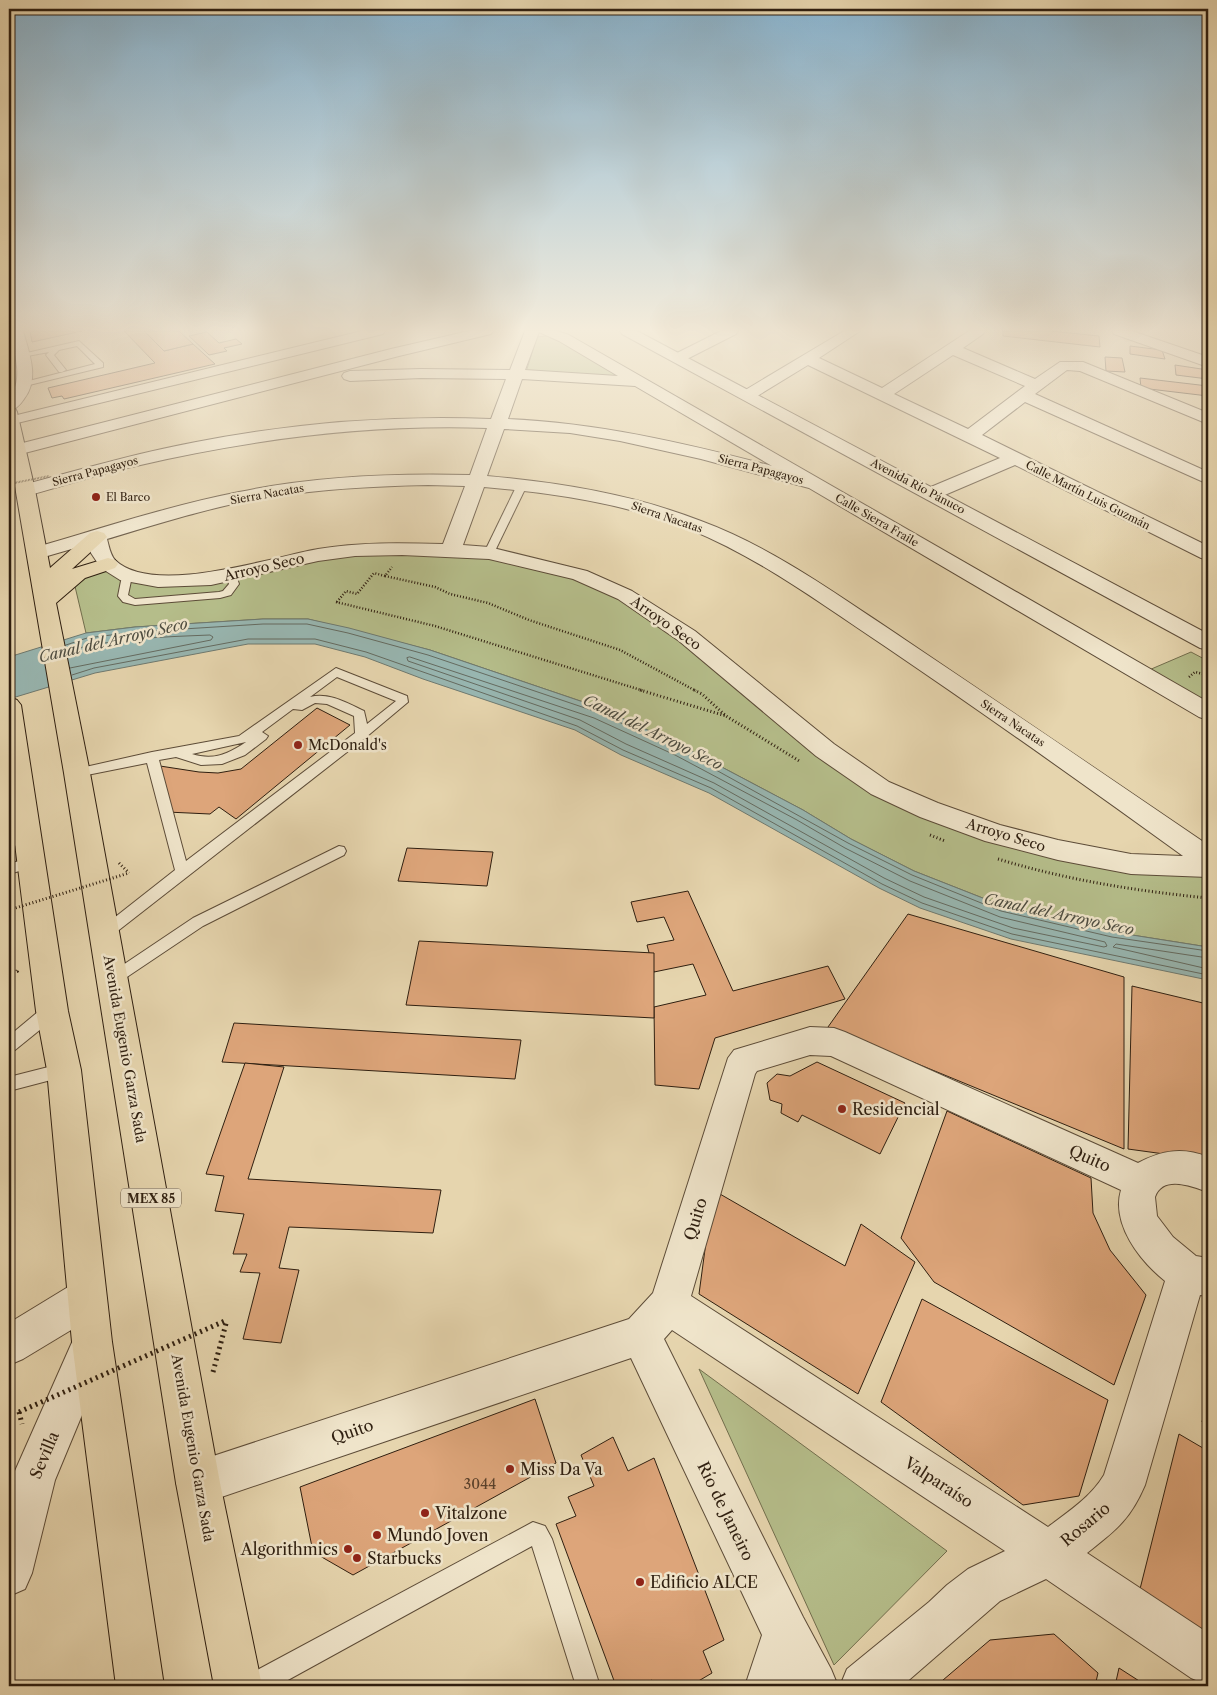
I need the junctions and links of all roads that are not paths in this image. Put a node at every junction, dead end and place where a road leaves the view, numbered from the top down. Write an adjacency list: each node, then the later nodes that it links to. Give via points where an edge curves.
1 (41, 410): 11 (street)
2 (62, 410): 14 (street, via 59,417 63,424)
3 (173, 410): 14 (street)
4 (503, 410): 13 (street)
5 (688, 410): 21 (street, Calle Sierra Fraile)
6 (776, 410): 24 (street, Avenida Río Pánuco)
7 (913, 410): 15 (street, Calle Martín Luis Guzmán)
8 (1004, 410): 15 (street)
9 (1070, 410): 19 (street)
10 (1187, 410): 12 (street)
11 (10, 413): 16 (highway, Avenida Eugenio Garza Sada)
12 (1208, 419)
13 (499, 423): 18 (street, Sierra Papagayos, via 419,421 311,428 150,457); 20 (street); 21 (street, Sierra Papagayos, via 590,431 665,445)
14 (89, 432): 16 (street); 18 (street, via 78,447)
15 (970, 436): 17 (street, Calle Martín Luis Guzmán)
16 (18, 450): 23 (highway, Avenida Eugenio Garza Sada)
17 (1016, 458): 24 (street); 29 (street, Calle Martín Luis Guzmán)
18 (78, 463): 23 (street, Sierra Papagayos)
19 (1208, 479)
20 (477, 482): 22 (street, Sierra Nacatas); 25 (street, Sierra Nacatas, via 361,482 267,492 189,510); 26 (street)
21 (815, 484): 34 (street, Calle Sierra Fraile)
22 (522, 485): 28 (lane); 41 (street, Sierra Nacatas, via 603,497 693,524 734,542 817,592)
23 (17, 487): 27 (highway, Avenida Eugenio Garza Sada)
24 (932, 493): 32 (street, Avenida Río Pánuco)
25 (97, 537): 27 (street, Sierra Nacatas); 30 (street, via 100,553); 31 (highway)
26 (451, 550): 28 (street, Arroyo Seco); 30 (street, Arroyo Seco, via 355,550 185,581 127,576)
27 (37, 553): 31 (highway, Avenida Eugenio Garza Sada)
28 (489, 554): 42 (street, Arroyo Seco, via 580,575 626,595 687,636 824,750 880,788 920,806 995,834 1058,850 1131,864)
29 (1208, 554)
30 (108, 564): 31 (highway, via 78,574)
31 (44, 592): 38 (highway, Avenida Eugenio Garza Sada / MEX 85)
32 (1208, 643)
33 (10, 712): 40 (highway)
34 (1208, 712)
35 (361, 735): 36 (lane, via 360,714 322,697 307,700 237,755 218,762 196,762); 36 (lane, via 403,699 336,672 247,736); 43 (lane)
36 (176, 752): 37 (lane)
37 (152, 756): 38 (lane); 43 (lane)
38 (77, 773): 44 (highway, Avenida Eugenio Garza Sada / MEX 85)
39 (339, 851): 45 (lane, via 198,922)
40 (19, 852): 46 (highway)
41 (1208, 859)
42 (1208, 867)
43 (182, 870): 44 (lane)
44 (105, 933): 45 (highway, Avenida Eugenio Garza Sada / MEX 85)
45 (113, 979): 57 (highway, Avenida Eugenio Garza Sada / MEX 85)
46 (52, 1010): 47 (lane); 48 (highway)
47 (9, 1045)
48 (64, 1070): 49 (lane); 53 (highway)
49 (9, 1084)
50 (1208, 1175): 51 (street, via 1193,1168 1163,1167)
51 (1142, 1182): 52 (street, via 1136,1198 1139,1217 1149,1238 1166,1256); 54 (street, Quito, via 834,1042 810,1041 746,1060 740,1068)
52 (1198, 1275): 58 (street, Rosario, via 1123,1485 1100,1515)
53 (88, 1298): 55 (highway); 56 (street)
54 (655, 1320): 57 (street, Quito); 58 (street, Valparaíso); 60 (street, Río de Janeiro)
55 (92, 1342): 59 (street, Sevilla, via 33,1480); 62 (highway)
56 (9, 1345)
57 (198, 1483): 63 (highway, Avenida Eugenio Garza Sada / MEX 85)
58 (1049, 1554): 61 (street, Valparaíso); 68 (street, Rosario, via 984,1584)
59 (9, 1573)
60 (786, 1634): 66 (street); 67 (street, Río de Janeiro)
61 (1208, 1662)
62 (140, 1686)
63 (238, 1686)
64 (253, 1686): 65 (lane, via 533,1533 541,1539)
65 (588, 1686)
66 (769, 1686)
67 (814, 1686)
68 (864, 1686)

